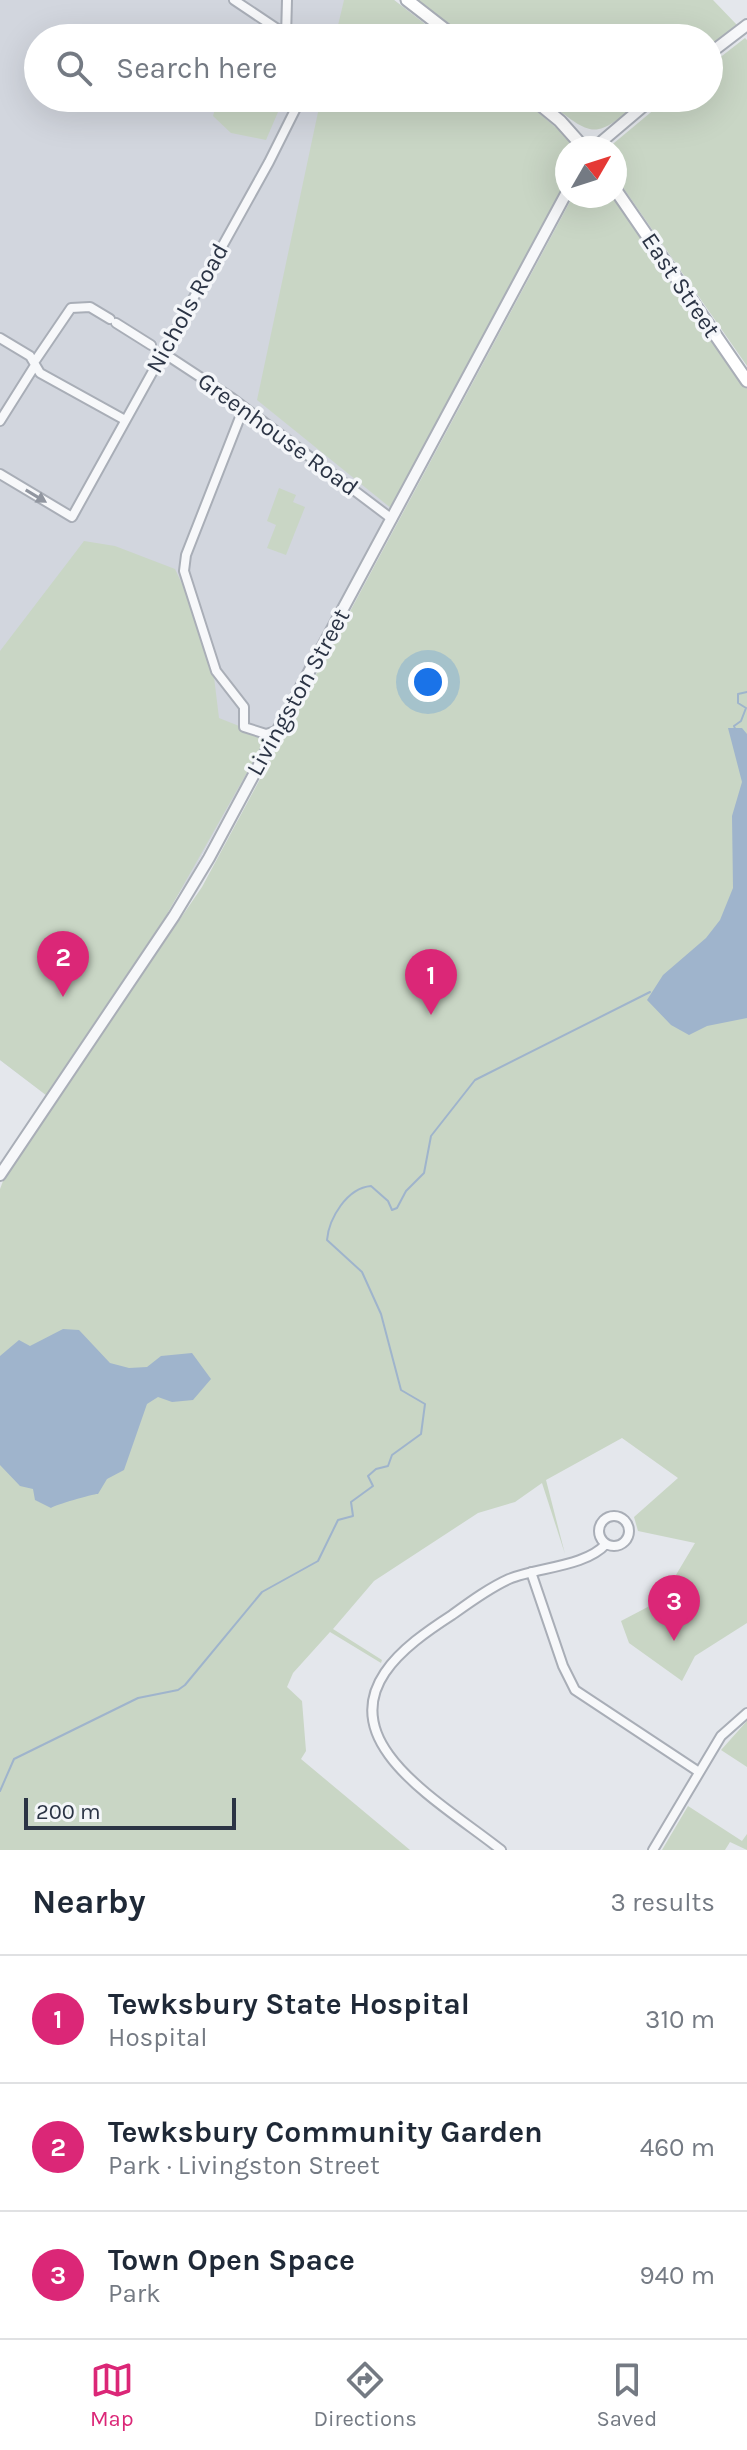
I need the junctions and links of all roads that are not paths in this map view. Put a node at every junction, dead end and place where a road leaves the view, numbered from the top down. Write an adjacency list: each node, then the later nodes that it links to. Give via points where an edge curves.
1 (234, 0): 4 (street)
2 (287, 0): 5 (street)
3 (407, 0): 6 (main road)
4 (269, 24)
5 (286, 24)
6 (438, 24)
7 (747, 25): 8 (street)
8 (723, 43)
9 (294, 112): 18 (street, Nichols Road)
10 (549, 112): 12 (main road)
11 (636, 112): 13 (street)
12 (573, 136)
13 (608, 136)
14 (627, 206): 20 (main road, East Street)
15 (558, 208): 25 (street, Livingston Street)
16 (0, 338): 19 (street)
17 (151, 345): 19 (street, via 90,307 71,308)
18 (162, 352): 21 (street, Greenhouse Road); 22 (street, Nichols Road)
19 (34, 364): 22 (street, via 62,387); 23 (street)
20 (747, 381)
21 (244, 407): 25 (street, Greenhouse Road); 26 (street, via 184,571 216,671 244,707 244,727 266,734)
22 (125, 420): 24 (street, Nichols Road, one-way to 22, via 72,517)
23 (0, 421)
24 (0, 474)
25 (392, 519): 26 (street, Livingston Street)
26 (276, 731): 27 (street, Livingston Street, via 184,899)
27 (0, 1175)
28 (606, 1544): 29 (street, via 592,1554)
29 (531, 1572): 31 (street, via 578,1694); 32 (street, via 498,1585 405,1647 386,1667 376,1699 378,1732 390,1757)
30 (747, 1713): 31 (street, via 725,1731)
31 (699, 1772): 33 (street)
32 (501, 1850)
33 (653, 1850)

